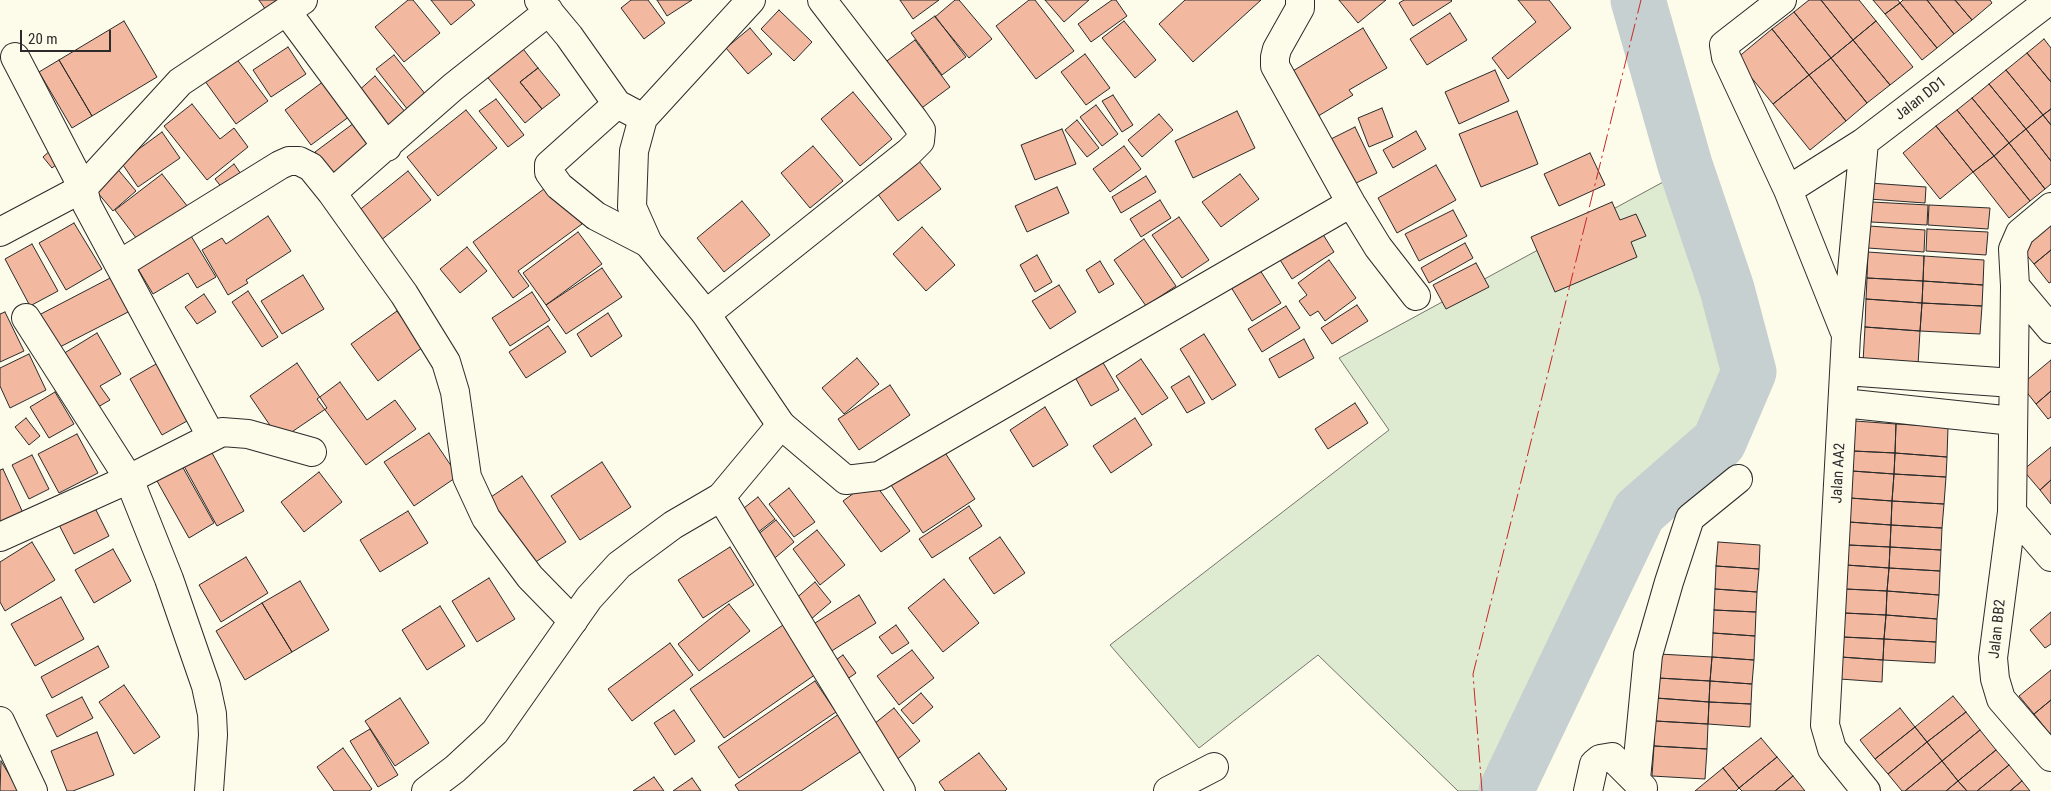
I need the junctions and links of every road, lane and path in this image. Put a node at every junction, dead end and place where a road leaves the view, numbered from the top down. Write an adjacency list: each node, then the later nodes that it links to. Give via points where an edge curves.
1 (751, 0): 10 (street)
2 (822, 0): 23 (street, via 921,130 920,141)
3 (1300, 0): 16 (street, via 1300,8 1277,49 1275,66)
4 (1782, 0): 14 (street, via 1724,46 1726,57)
5 (2050, 0): 11 (street, Jalan DD1)
6 (295, 6): 12 (street); 13 (street, via 180,82)
7 (544, 6): 9 (street); 12 (street)
8 (15, 57): 13 (street)
9 (617, 104): 10 (street); 19 (street, via 549,165 549,172 559,186 596,216)
10 (643, 118): 19 (street, via 634,151 632,207)
11 (1864, 142): 14 (street, Jalan DD1); 26 (street, Jalan AA2)
12 (387, 147): 15 (street)
13 (83, 188): 18 (street); 20 (street, via 86,205)
14 (1788, 190): 26 (street)
15 (332, 192): 20 (street, via 311,167 299,161 289,161); 40 (street, via 404,294 446,362 455,392 467,477 486,518 530,577)
16 (1351, 203): 22 (street, via 1378,247); 31 (street, via 879,476 846,480)
17 (2051, 207): 21 (street, Jalan BB2, via 2020,233 2013,249)
18 (0, 232)
19 (648, 243): 23 (street)
20 (120, 264): 32 (street)
21 (2015, 286): 25 (street); 28 (street, Jalan BB2)
22 (1416, 296)
23 (706, 314): 31 (street)
24 (26, 318): 34 (street)
25 (2051, 329)
26 (1846, 336): 27 (street, Jalan AA2)
27 (1845, 371): 28 (street); 29 (street, Jalan AA2)
28 (2013, 383): 30 (street, Jalan BB2)
29 (1843, 403): 30 (street); 51 (street, Jalan AA2, via 1825,725 1832,749)
30 (2013, 421): 37 (street, Jalan BB2)
31 (781, 426): 36 (street)
32 (211, 436): 33 (street, via 233,432); 34 (street)
33 (312, 452)
34 (129, 479): 38 (street); 46 (street, via 169,579 206,686 213,735)
35 (1738, 479): 44 (street, via 1690,518 1669,582 1648,655)
36 (721, 497): 40 (street, via 674,525 619,565); 48 (street)
37 (2012, 512): 39 (street); 42 (street, Jalan BB2, via 1993,658 1995,680 2002,699)
38 (0, 537)
39 (2051, 557)
40 (573, 621): 47 (street, via 494,732)
41 (0, 721): 45 (street)
42 (2051, 757)
43 (1214, 767): 49 (street)
44 (1641, 785): 50 (street, via 1612,757 1594,764)
45 (33, 791)
46 (210, 791)
47 (426, 791)
48 (901, 791)
49 (1168, 791)
50 (1588, 791)
51 (1866, 791)

